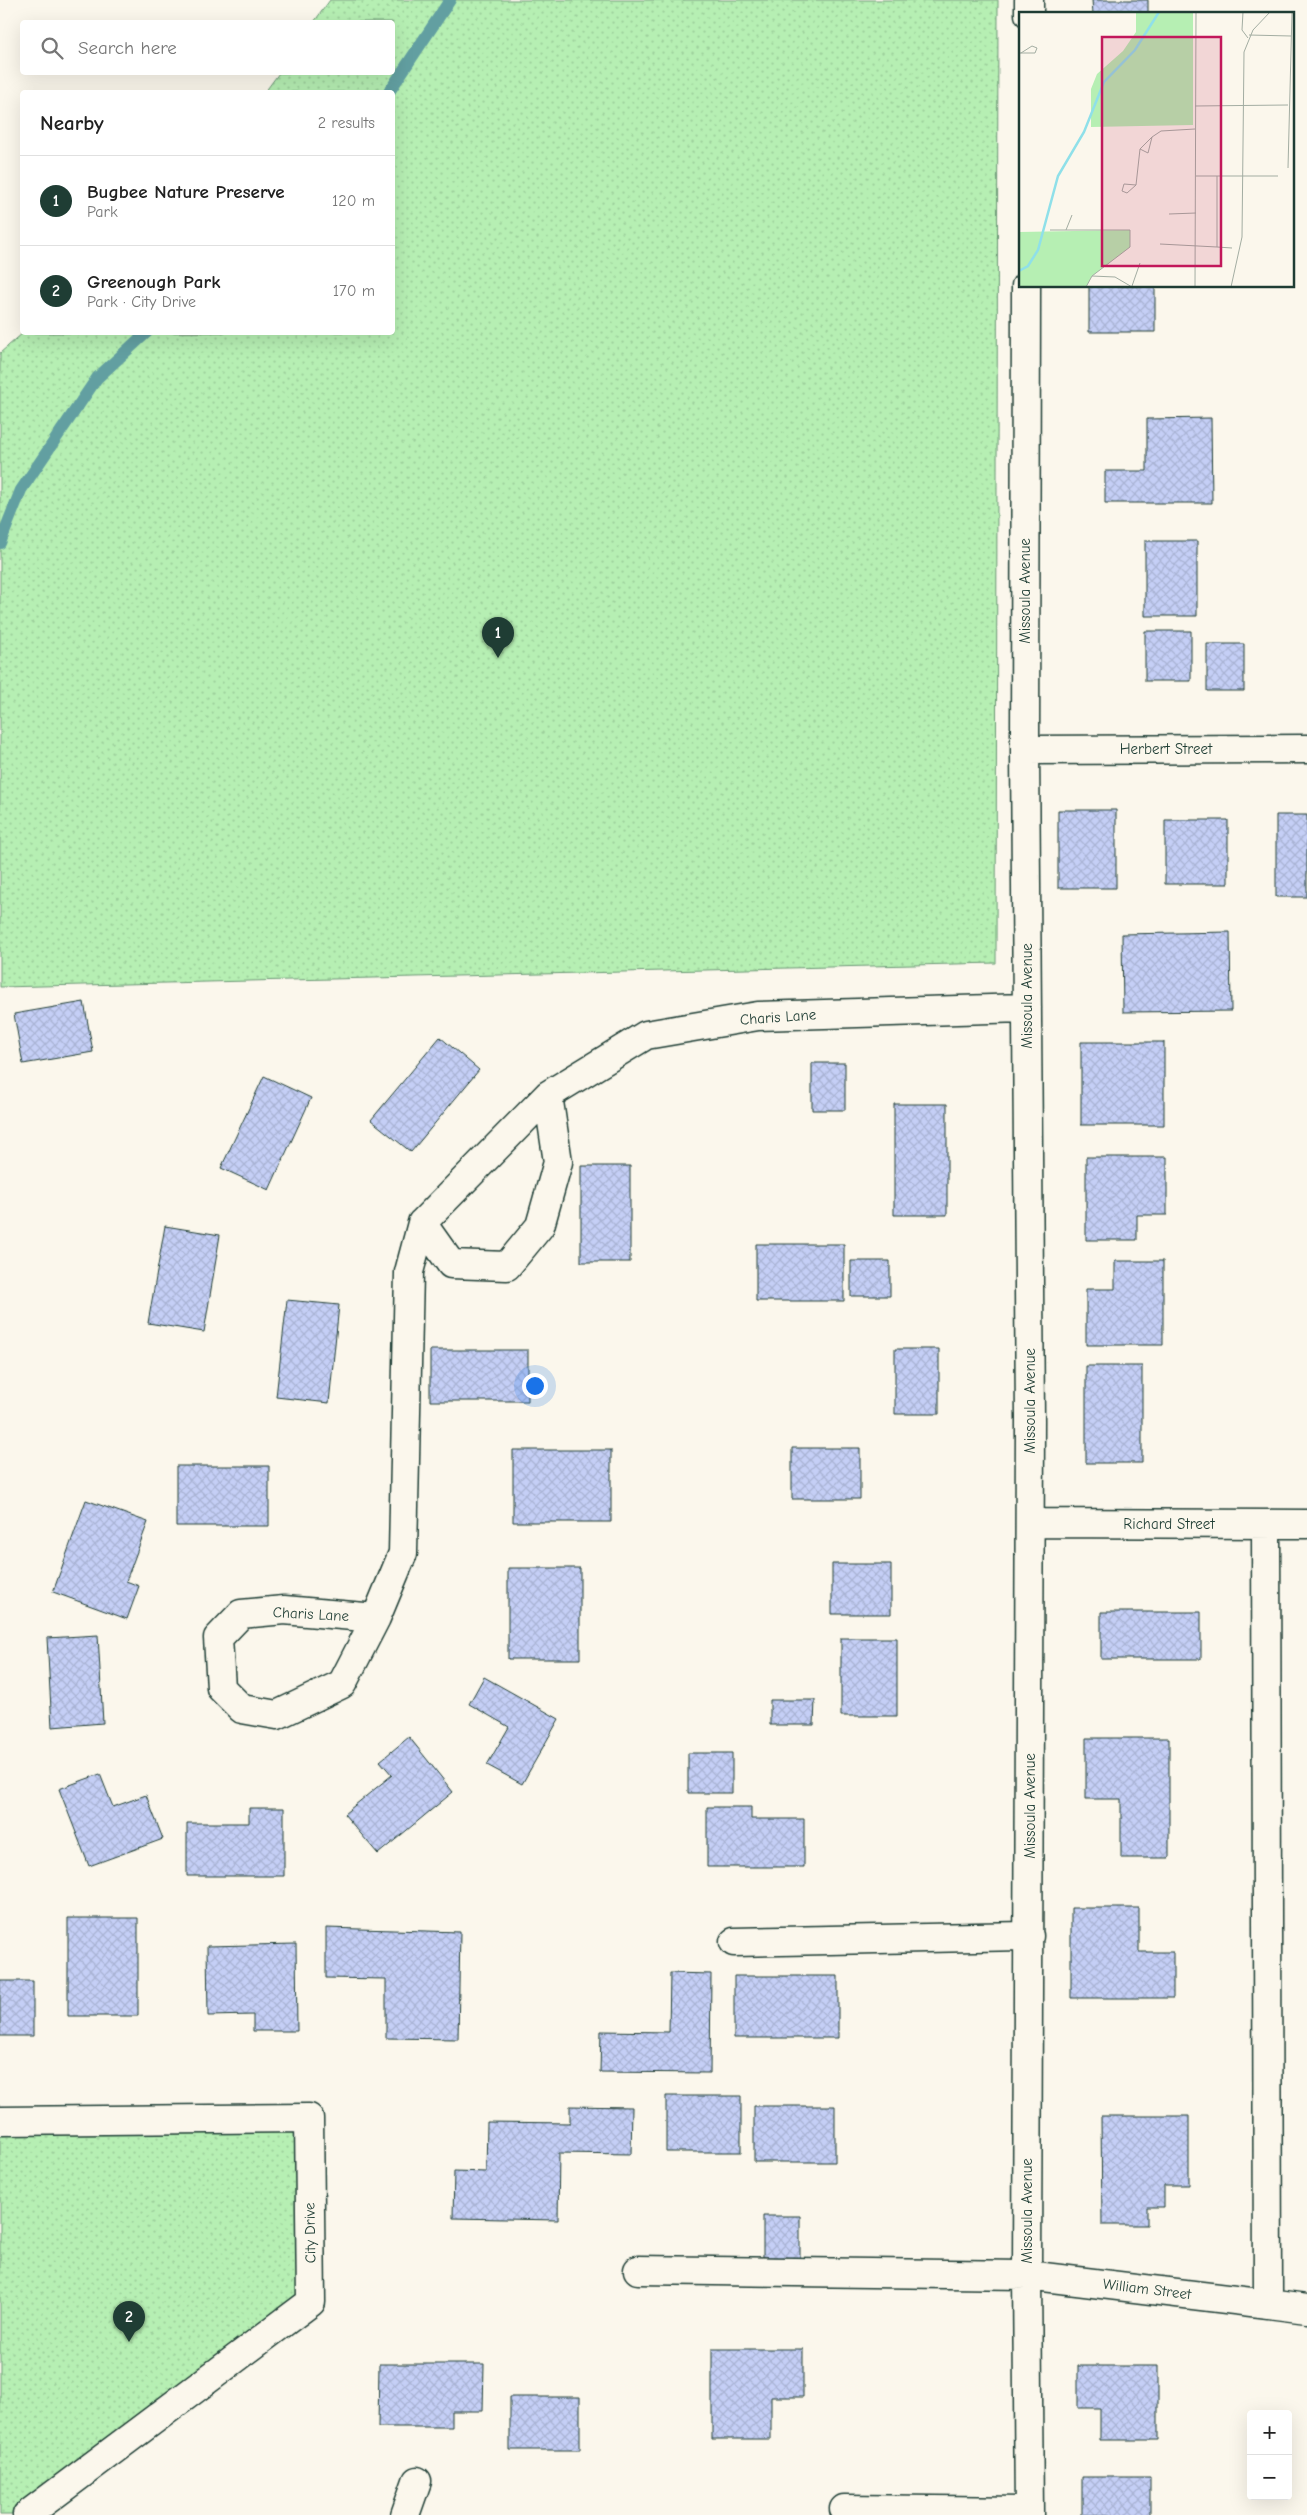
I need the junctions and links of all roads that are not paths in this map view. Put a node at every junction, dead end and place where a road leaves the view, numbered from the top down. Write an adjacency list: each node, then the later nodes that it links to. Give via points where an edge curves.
1 (1026, 288): 3 (street, Missoula Avenue)
2 (1307, 749): 3 (street, Herbert Street)
3 (1025, 750): 4 (street, Missoula Avenue)
4 (1026, 1008): 5 (street, Charis Lane, via 758,1016 646,1034); 7 (street, Missoula Avenue)
5 (548, 1095): 6 (street, Charis Lane); 6 (street, via 558,1162 540,1226 507,1266 451,1264)
6 (422, 1223): 10 (street, Charis Lane, via 409,1272 403,1553)
7 (1030, 1523): 8 (street, Richard Street); 11 (street, Missoula Avenue)
8 (1266, 1524): 9 (street, Richard Street); 16 (street)
9 (1307, 1524)
10 (376, 1618): 10 (street, Charis Lane, via 284,1610 241,1614 218,1638 221,1688 242,1709 277,1714 342,1684)
11 (1029, 1936): 12 (street); 15 (street, Missoula Avenue)
12 (734, 1942)
13 (0, 2121): 21 (street, City Drive, via 309,2118 310,2302)
14 (638, 2270): 15 (street, William Street)
15 (1027, 2275): 16 (street, William Street); 20 (street, Missoula Avenue)
16 (1268, 2304): 17 (street, William Street)
17 (1307, 2310)
18 (418, 2480): 22 (street)
19 (844, 2509): 20 (street)
20 (1029, 2513)
21 (27, 2515)
22 (405, 2515)

